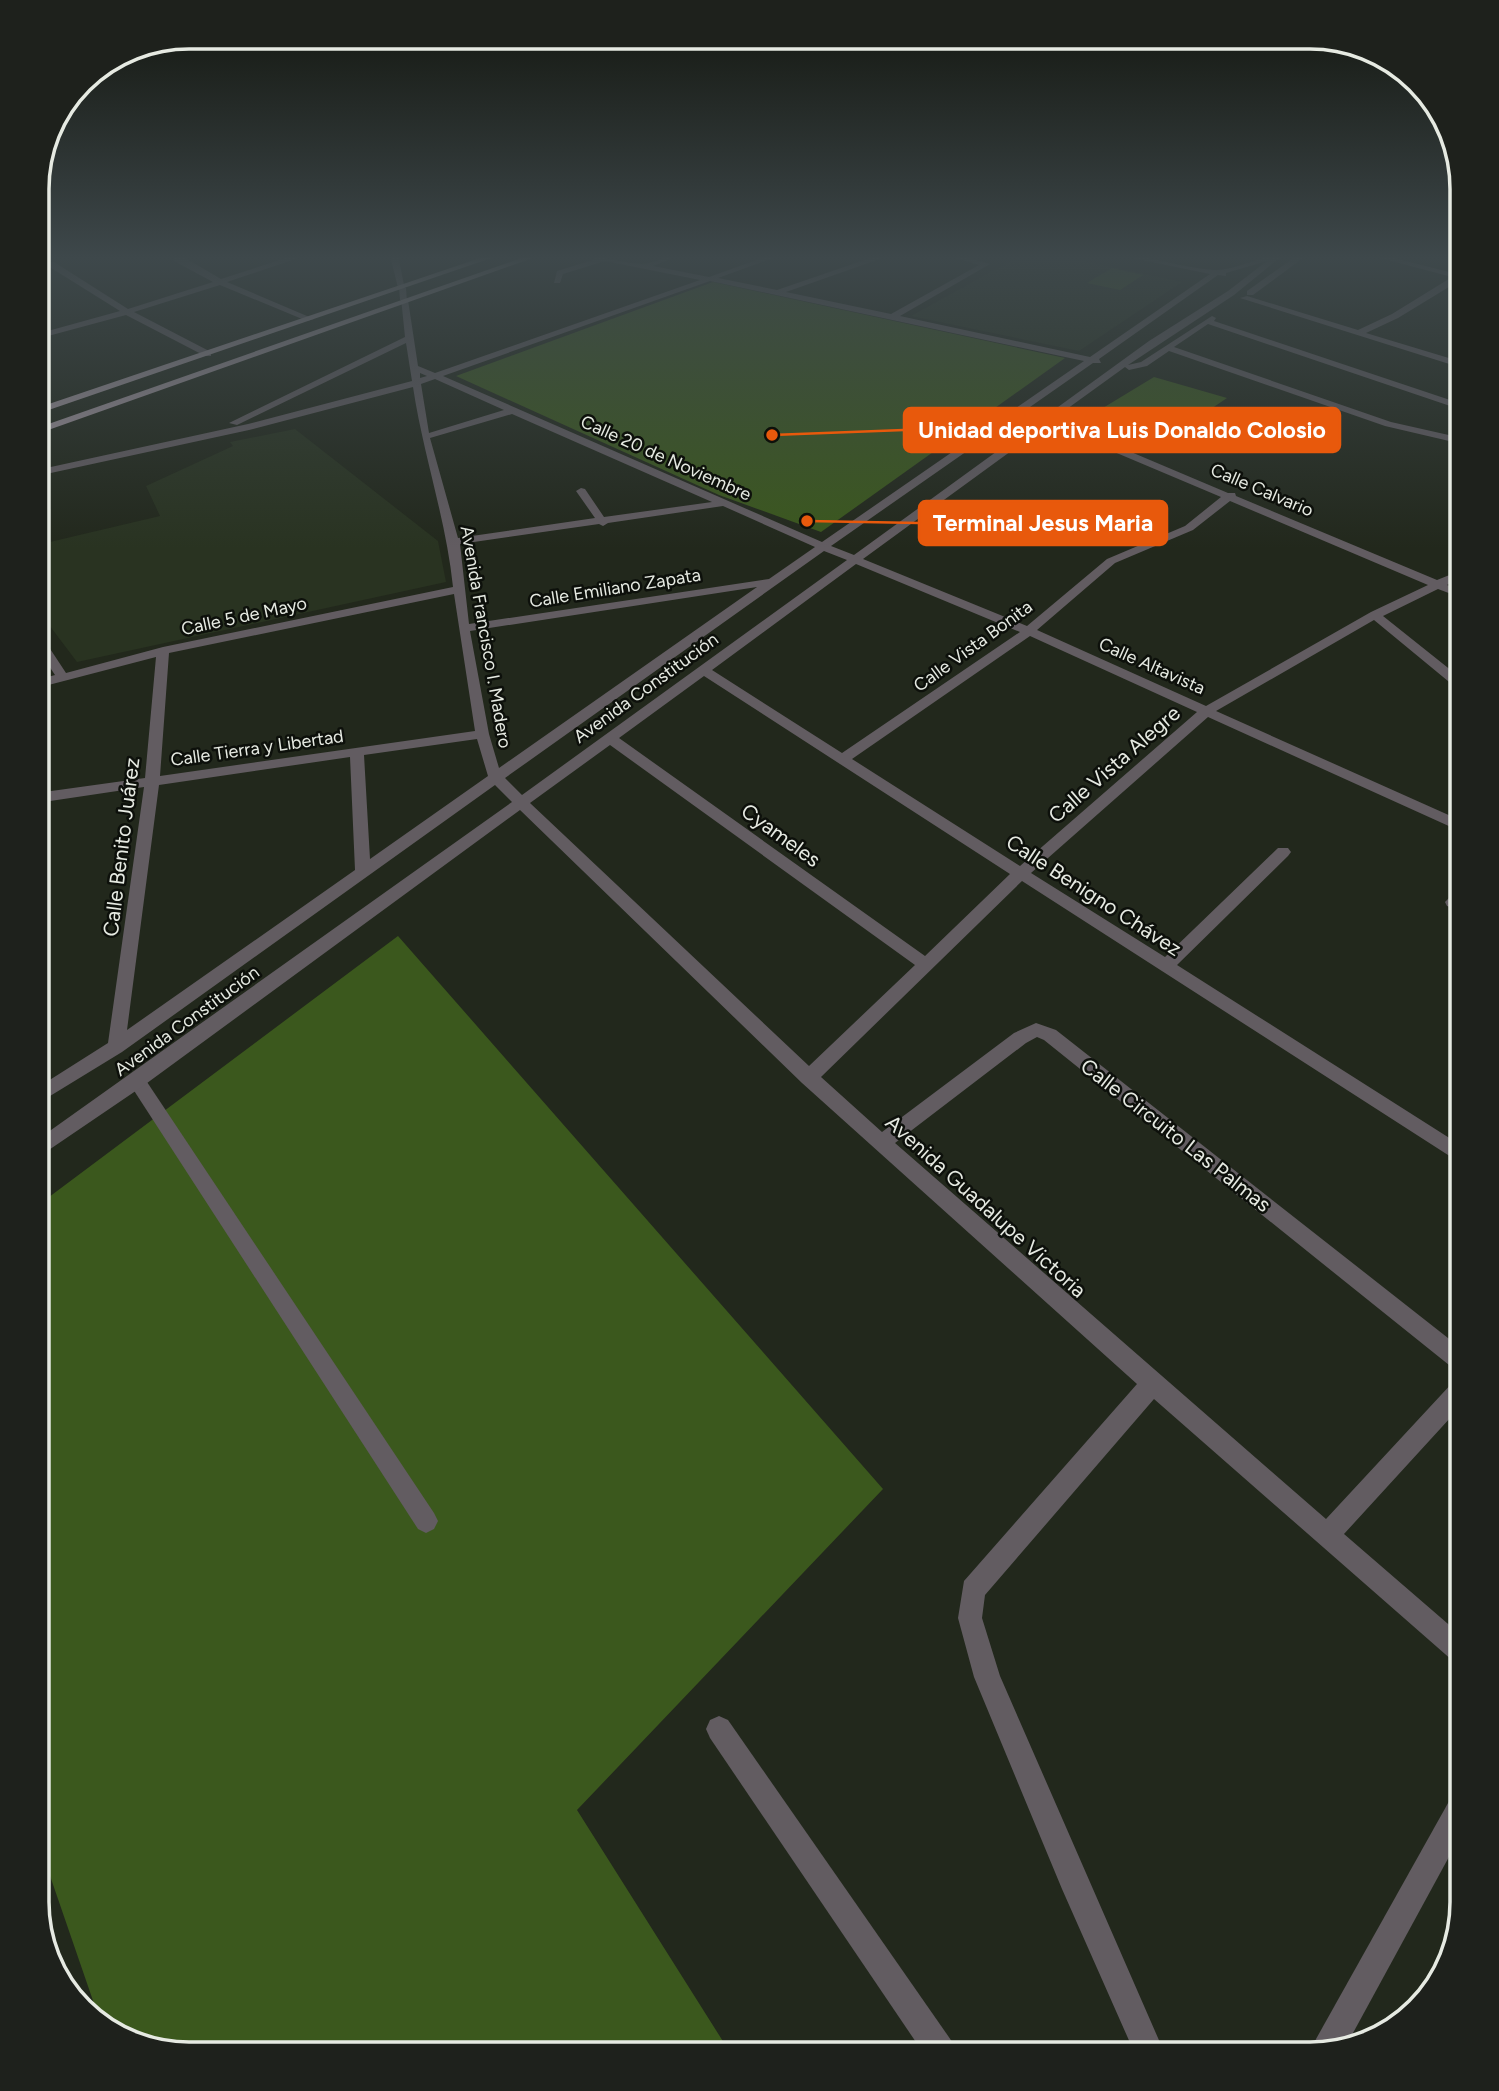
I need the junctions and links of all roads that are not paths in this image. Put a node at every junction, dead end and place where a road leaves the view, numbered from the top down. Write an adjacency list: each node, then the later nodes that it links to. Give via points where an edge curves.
1 (205, 353): 14 (street)
2 (212, 353): 14 (main road)
3 (247, 353): 25 (main road)
4 (380, 353): 26 (street)
5 (413, 353): 18 (street, Avenida Francisco I. Madero)
6 (501, 353): 19 (street)
7 (1061, 353): 15 (street)
8 (1100, 353): 15 (street, Avenida Constitución)
9 (1140, 353): 17 (street, Avenida Constitución)
10 (1160, 353): 17 (street, via 1136,367)
11 (1181, 353): 28 (street, via 1408,430)
12 (1301, 353): 21 (street)
13 (1424, 353): 16 (street)
14 (208, 354): 22 (main road)
15 (1091, 359): 17 (street); 35 (street, Avenida Constitución)
16 (1450, 361)
17 (1122, 366): 24 (street, Avenida Constitución)
18 (416, 368): 19 (street, Calle 20 de Noviembre); 20 (street, Avenida Francisco I. Madero)
19 (437, 375): 20 (street); 23 (street, Calle 20 de Noviembre)
20 (416, 383): 26 (street); 27 (street, Avenida Francisco I. Madero)
21 (1450, 403)
22 (49, 407)
23 (515, 411): 27 (street); 32 (street, Calle 20 de Noviembre)
24 (1047, 420): 31 (street, Calle Calvario); 36 (street, Avenida Constitución)
25 (49, 427)
26 (209, 435): 29 (street)
27 (425, 437): 34 (street, Avenida Francisco I. Madero)
28 (1450, 439)
29 (49, 470)
30 (581, 491): 33 (street)
31 (1231, 495): 39 (street, Calle Calvario); 44 (street, Calle Vista Bonita, via 1189,528 1111,561)
32 (724, 503): 33 (street); 35 (street, Calle 20 de Noviembre)
33 (603, 523): 34 (street)
34 (454, 542): 40 (street, Avenida Francisco I. Madero)
35 (824, 547): 36 (street, Calle Altavista); 38 (street, Avenida Constitución)
36 (855, 559): 44 (street, Calle Altavista); 47 (street, Avenida Constitución)
37 (1450, 579): 39 (street, Calle Vista Alegre)
38 (772, 582): 43 (street, Calle Emiliano Zapata); 56 (street, Avenida Constitución)
39 (1439, 585): 41 (street, Calle Calvario); 42 (street, Calle Vista Alegre)
40 (459, 589): 43 (street, Avenida Francisco I. Madero); 45 (street, Calle 5 de Mayo)
41 (1450, 590)
42 (1375, 615): 48 (street); 51 (street, Calle Vista Alegre)
43 (463, 628): 52 (street, Avenida Francisco I. Madero)
44 (1029, 631): 51 (street, Calle Altavista); 55 (street, Calle Vista Bonita)
45 (163, 651): 49 (street, Calle 5 de Mayo); 57 (street, Calle Benito Juárez)
46 (49, 657): 49 (street)
47 (703, 670): 53 (street, Avenida Constitución); 55 (street, Calle Benigno Chávez)
48 (1450, 676)
49 (62, 677): 50 (street, Calle 5 de Mayo)
50 (49, 681)
51 (1208, 710): 60 (street, Calle Altavista); 63 (street, Calle Vista Alegre)
52 (482, 734): 54 (street, Calle Tierra y Libertad); 56 (street, Avenida Francisco I. Madero)
53 (610, 738): 59 (street, Avenida Constitución); 64 (street, Cyameles)
54 (356, 753): 57 (street, Calle Tierra y Libertad); 62 (street)
55 (841, 760): 63 (street, Calle Benigno Chávez)
56 (495, 777): 59 (street, Avenida Guadalupe Victoria); 62 (street, Avenida Constitución)
57 (152, 783): 58 (street, Calle Tierra y Libertad); 66 (street, Calle Benito Juárez)
58 (49, 796)
59 (521, 803): 67 (street, Avenida Guadalupe Victoria); 68 (street, Avenida Constitución)
60 (1450, 821)
61 (1283, 852): 65 (street)
62 (363, 873): 66 (street, Avenida Constitución)
63 (1021, 873): 64 (street, Calle Vista Alegre); 65 (street, Calle Benigno Chávez)
64 (927, 965): 67 (street, Calle Vista Alegre)
65 (1166, 966): 72 (street, Calle Benigno Chávez)
66 (116, 1047): 69 (street, Avenida Constitución)
67 (808, 1078): 71 (street, Avenida Guadalupe Victoria)
68 (137, 1081): 70 (street, Avenida Constitución); 76 (street)
69 (49, 1089)
70 (49, 1142)
71 (882, 1142): 73 (street, Calle Circuito Las Palmas, via 1020,1038 1036,1030 1050,1035); 74 (street, Avenida Guadalupe Victoria)
72 (1450, 1148)
73 (1450, 1352)
74 (1152, 1384): 77 (street, Avenida Guadalupe Victoria); 83 (street, via 973,1590 970,1618 988,1677)
75 (1450, 1402): 77 (street)
76 (426, 1521)
77 (1328, 1535): 78 (street, Avenida Guadalupe Victoria)
78 (1450, 1642)
79 (719, 1728): 82 (street)
80 (1450, 1828): 81 (street)
81 (1333, 2040)
82 (934, 2042)
83 (1145, 2042)

